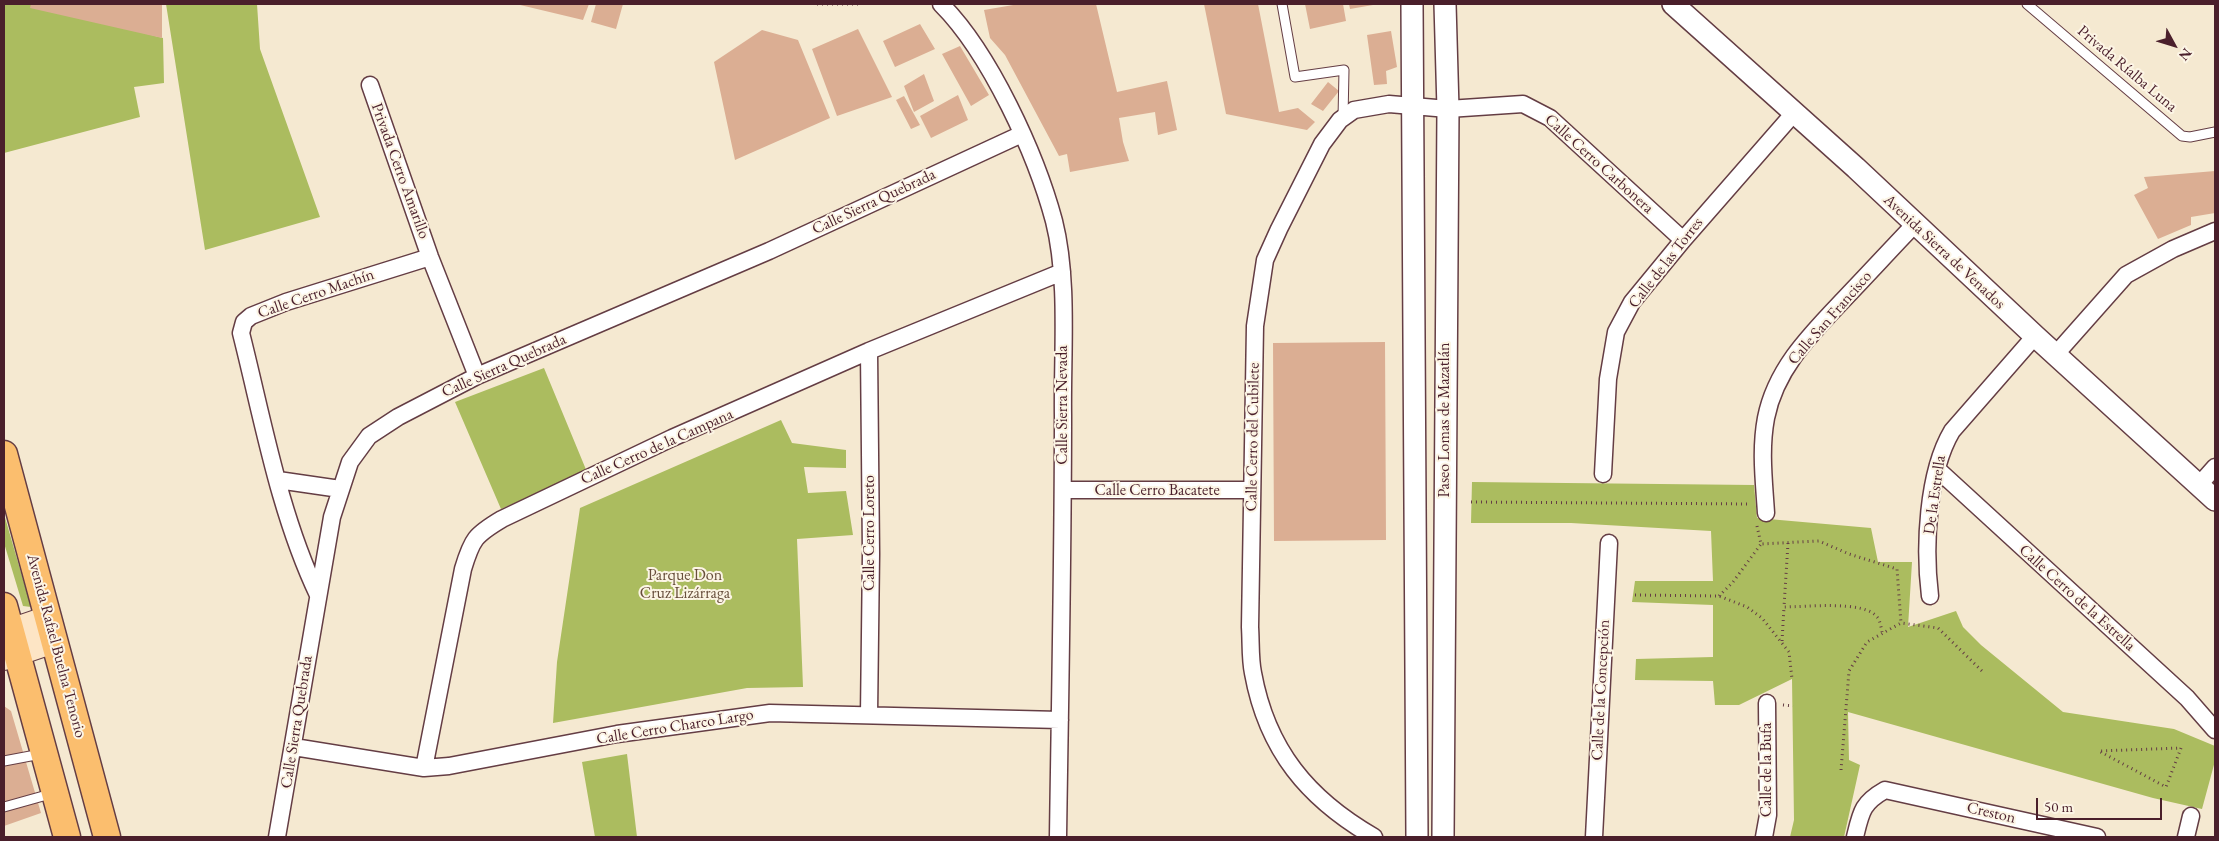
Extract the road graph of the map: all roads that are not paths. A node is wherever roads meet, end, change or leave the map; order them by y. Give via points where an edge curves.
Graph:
1 (941, 4) edge
2 (1282, 4) edge
3 (1412, 4) edge
4 (1446, 4) edge
5 (1673, 4) edge
6 (2027, 4) edge
7 (370, 85) dead end
8 (1414, 105) junction
9 (1448, 109) junction
10 (1794, 113) junction
11 (1343, 118) junction
12 (2215, 132) edge
13 (1022, 134) junction
14 (1915, 224) junction
15 (2215, 231) edge
16 (1683, 240) junction
17 (430, 257) junction
18 (1062, 272) junction
19 (2035, 336) junction
20 (869, 352) junction
21 (2056, 354) junction
22 (477, 376) junction
23 (4, 454) edge
24 (2215, 467) edge
25 (1937, 470) junction
26 (1603, 474) dead end
27 (278, 480) junction
28 (2199, 485) junction
29 (340, 489) junction
30 (1063, 490) junction
31 (1252, 490) junction
32 (2215, 500) edge
33 (1759, 515) road end
34 (1609, 543) dead end
35 (318, 595) junction
36 (1930, 596) dead end
37 (4, 606) edge
38 (51, 629) junction
39 (9, 644) edge
40 (1767, 703) dead end
41 (869, 715) junction
42 (1060, 720) junction
43 (2215, 730) edge
44 (294, 747) junction
45 (44, 753) junction
46 (4, 761) edge
47 (424, 768) junction
48 (55, 793) junction
49 (4, 807) edge
50 (2191, 816) dead end
51 (67, 837) edge
52 (107, 837) edge
53 (277, 837) edge
54 (1058, 837) edge
55 (1374, 837) edge
56 (1417, 837) edge
57 (1443, 837) edge
58 (1594, 837) edge
59 (1764, 837) edge
60 (1855, 837) edge
61 (2097, 837) edge
62 (2186, 837) edge

1 - 13 street, Calle Sierra Nevada via 979,48
2 - 11 lane via 1295,77 1344,70
3 - 8 street, Paseo Lomas de Mazatlán
4 - 9 street, Paseo Lomas de Mazatlán
5 - 10 street, Avenida Sierra de Venados
6 - 12 lane, Privada Ríalba Luna via 2182,136
7 - 17 street, Privada Cerro Amarillo
8 - 9 street, Calle Cerro del Cubilete
8 - 11 street, Calle Cerro del Cubilete via 1361,108
8 - 56 street, Paseo Lomas de Mazatlán
9 - 16 street, Calle Cerro Carbonera via 1524,104 1535,109 1550,118
9 - 57 street, Paseo Lomas de Mazatlán
10 - 14 street, Avenida Sierra de Venados
10 - 16 street, Calle de las Torres
11 - 31 street, Calle Cerro del Cubilete via 1322,144 1265,260 1255,326
13 - 18 street, Calle Sierra Nevada via 1054,222
13 - 22 street, Calle Sierra Quebrada via 768,251
14 - 19 street, Avenida Sierra de Venados
14 - 33 street, Calle San Francisco via 1803,344 1786,368 1766,418
15 - 21 street via 2126,275
16 - 26 street, Calle de las Torres via 1632,302 1616,332 1608,379
17 - 22 street, Privada Cerro Amarillo
17 - 27 street, Calle Cerro Machín via 286,302 244,322 241,333
18 - 20 street, Calle Cerro de la Campana
18 - 30 street, Calle Sierra Nevada
19 - 21 street, Avenida Sierra de Venados
19 - 25 street, De la Estrella via 1952,431 1942,448
20 - 41 street, Calle Cerro Loreto
20 - 47 street, Calle Cerro de la Campana via 672,438 483,530 470,544 463,569
21 - 28 street, Avenida Sierra de Venados
22 - 29 street, Calle Sierra Quebrada via 398,417 369,436 350,462
23 - 38 main road, Avenida Rafael Buelna Tenorio
24 - 28 street
25 - 36 street, De la Estrella via 1927,562
25 - 43 street, Calle Cerro de la Estrella via 2187,698
27 - 29 street
27 - 35 street, Calle Cerro Machín via 306,569
28 - 32 street, Avenida Sierra de Venados
29 - 35 street, Calle Sierra Quebrada
30 - 31 street, Calle Cerro Bacatete
30 - 42 street, Calle Sierra Nevada
31 - 55 street, Calle Cerro del Cubilete via 1252,673 1271,735 1290,767 1317,797
34 - 58 street, Calle de la Concepción
35 - 44 street, Calle Sierra Quebrada
37 - 39 main road
38 - 39 main road
38 - 52 main road, Avenida Rafael Buelna Tenorio
39 - 45 main road
40 - 59 street, Calle de la Bufa via 1768,815
41 - 42 street, Calle Cerro Charco Largo
41 - 47 street, Calle Cerro Charco Largo via 770,713 626,733
42 - 54 street, Calle Sierra Nevada
44 - 47 street, Calle Cerro Charco Largo
44 - 53 street, Calle Sierra Quebrada
45 - 46 lane
45 - 48 main road
48 - 49 lane
48 - 51 main road
50 - 62 street
60 - 61 street, Creston via 1861,811 1871,798 1885,790

